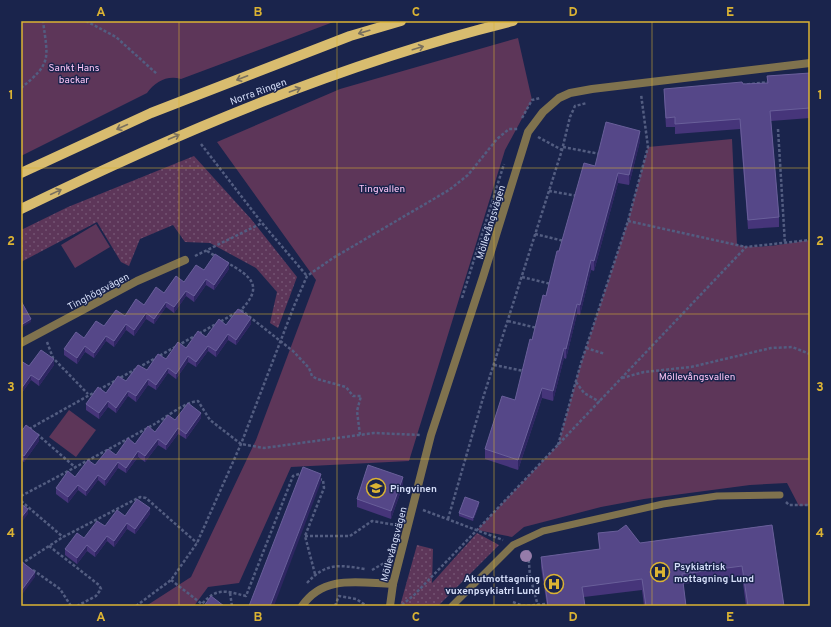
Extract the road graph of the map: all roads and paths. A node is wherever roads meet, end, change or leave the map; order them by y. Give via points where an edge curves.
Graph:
1 (43, 21) edge
2 (86, 21) edge
3 (401, 21) edge
4 (513, 21) edge
5 (810, 63) edge
6 (157, 74) dead end
7 (639, 83) junction
8 (21, 88) edge
9 (641, 96) junction
10 (634, 97) dead end
11 (589, 103) dead end
12 (778, 129) dead end
13 (528, 132) junction
14 (201, 144) dead end
15 (563, 148) junction
16 (600, 154) edge
17 (21, 173) edge
18 (549, 191) junction
19 (578, 197) edge
20 (21, 208) edge
21 (628, 221) junction
22 (262, 223) junction
23 (535, 234) junction
24 (810, 240) edge
25 (565, 241) edge
26 (785, 244) junction
27 (746, 246) junction
28 (207, 251) junction
29 (185, 260) joint
30 (307, 276) junction
31 (522, 277) junction
32 (551, 284) edge
33 (241, 310) junction
34 (508, 321) junction
35 (537, 328) edge
36 (42, 331) junction
37 (21, 343) edge
38 (280, 343) junction
39 (586, 348) junction
40 (605, 354) dead end
41 (810, 354) edge
42 (494, 366) junction
43 (524, 371) edge
44 (622, 379) junction
45 (576, 382) junction
46 (88, 394) junction
47 (600, 402) junction
48 (30, 428) junction
49 (26, 431) edge
50 (360, 435) junction
51 (431, 435) junction
52 (241, 444) junction
53 (558, 445) junction
54 (76, 468) junction
55 (304, 473) edge
56 (316, 478) edge
57 (780, 495) joint
58 (21, 496) edge
59 (21, 501) edge
60 (810, 505) edge
61 (413, 506) junction
62 (448, 519) junction
63 (396, 525) dead end
64 (477, 530) junction
65 (305, 536) junction
66 (63, 537) junction
67 (528, 538) junction
68 (197, 543) junction
69 (513, 545) junction
70 (49, 546) junction
71 (386, 562) dead end
72 (22, 563) edge
73 (171, 580) junction
74 (393, 584) junction
75 (230, 592) junction
76 (513, 602) dead end
77 (546, 604) edge
78 (202, 605) edge
79 (538, 605) edge
80 (71, 606) edge
81 (77, 606) edge
82 (136, 606) edge
83 (232, 606) edge
84 (302, 606) edge
85 (335, 606) edge
86 (367, 606) edge
87 (390, 606) edge
88 (401, 606) edge
89 (452, 606) edge

1 - 8 path via 47,59 39,74
2 - 6 path via 116,37
3 -> 17 main road, Norra Ringen via 350,36 152,113
20 -> 4 main road, Norra Ringen via 227,115 358,67
5 - 7 street, Möllevångsvägen
7 - 9 path
7 - 13 street, Möllevångsvägen via 570,93 559,98 543,112
9 - 10 path
9 - 21 path via 648,147
11 - 15 path via 575,106
12 - 26 path
13 - 15 path
13 - 30 path via 517,128 509,129 497,139 468,175 449,190
13 - 51 street, Möllevångsvägen
14 - 22 path
15 - 16 path
15 - 18 path
18 - 19 path
18 - 23 path
21 - 27 path
21 - 39 path
22 - 28 path
22 - 30 path
23 - 25 path
23 - 31 path
24 - 26 path
26 - 27 path
27 - 44 path
28 - 29 path
28 - 33 path via 245,272 251,280 254,290 250,300
29 - 36 street, Tinghögsvägen via 137,281
30 - 38 path
31 - 32 path
31 - 34 path
33 - 38 path
33 - 46 path
34 - 35 path
34 - 42 path
36 - 37 street, Tinghögsvägen
36 - 46 path via 53,358
38 - 50 path via 293,351 309,368 312,376 346,387 352,396 361,396 357,411
38 - 52 path
39 - 40 path
39 - 45 path
41 - 44 path via 792,347 771,348 691,367 644,372
42 - 43 path
42 - 62 path
44 - 47 path
45 - 47 path via 584,393
45 - 53 path
46 - 48 path
47 - 53 path
48 - 49 path
48 - 54 path
50 - 51 path
50 - 52 path via 264,448
51 - 61 street, Möllevångsvägen
52 - 54 path via 210,420 198,401 191,401
52 - 68 path
53 - 64 path
54 - 58 path
55 - 75 path via 293,476 246,596
56 - 65 path via 323,480 324,488
57 - 60 path via 789,505
57 - 67 lane via 717,496 662,504 543,531
59 - 66 path
61 - 62 path
61 - 74 street, Möllevångsvägen
62 - 64 path
63 - 65 path via 372,521 350,536
64 - 69 path
64 - 88 path
65 - 71 path via 315,574 327,568 344,565 371,570
66 - 68 path via 140,497 146,498
66 - 70 path
67 - 69 lane
67 - 79 path via 530,576
68 - 73 path
69 - 89 lane
70 - 72 path
70 - 81 path via 101,589 96,596
72 - 80 path via 60,589
73 - 78 path
73 - 82 path
74 - 84 street via 352,582 323,586 309,595
74 - 87 street, Möllevångsvägen
75 - 78 path via 211,595
75 - 83 path
76 - 79 path via 523,606
77 - 79 path
85 - 86 path via 339,596 356,598

